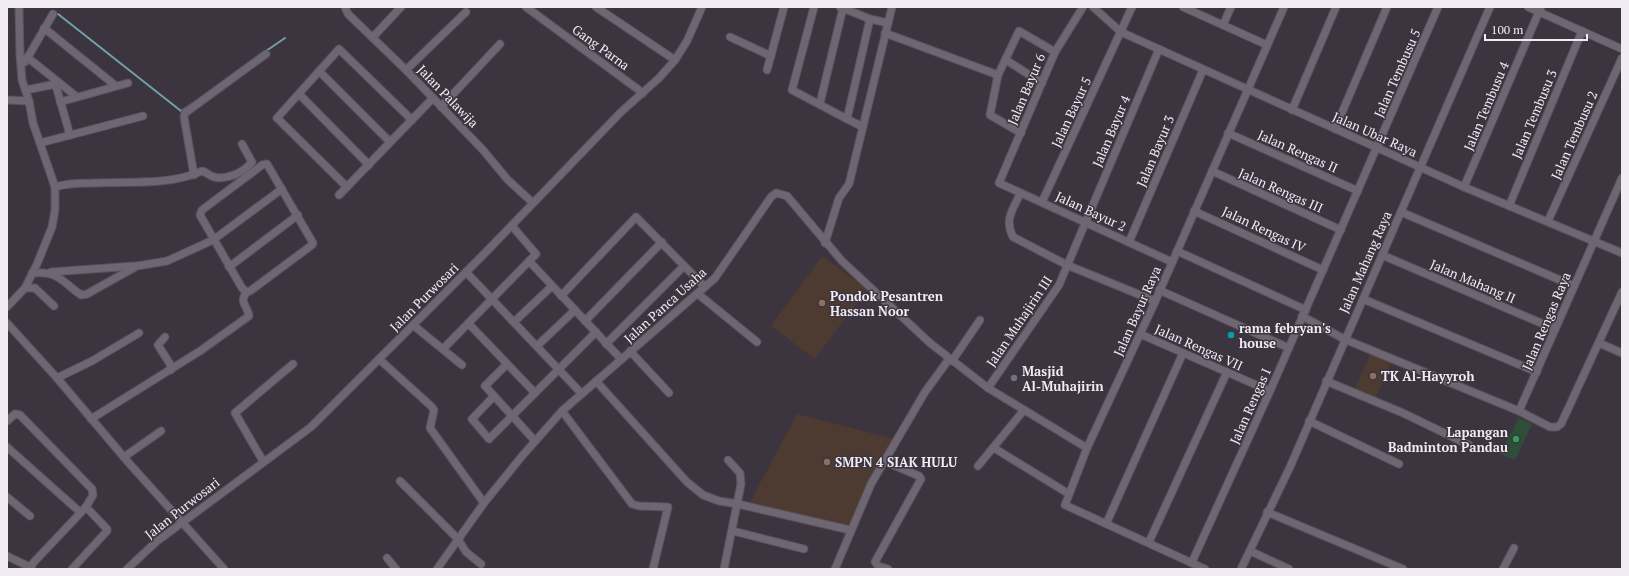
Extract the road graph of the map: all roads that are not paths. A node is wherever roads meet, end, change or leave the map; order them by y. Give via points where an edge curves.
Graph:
1 (19, 7) edge
2 (345, 7) edge
3 (401, 7) edge
4 (596, 7) edge
5 (702, 7) edge
6 (784, 7) edge
7 (814, 7) edge
8 (892, 7) edge
9 (1082, 7) edge
10 (1093, 7) edge
11 (1132, 7) edge
12 (1183, 7) edge
13 (1231, 7) edge
14 (1284, 7) edge
15 (1336, 7) edge
16 (1386, 7) edge
17 (1438, 7) edge
18 (1490, 7) edge
19 (1528, 7) edge
20 (841, 8) edge
21 (531, 9) edge
22 (1540, 9) edge
23 (466, 12) dead end
24 (54, 14) dead end
25 (870, 19) junction
26 (888, 23) junction
27 (1223, 25) junction
28 (44, 28) junction
29 (1582, 31) junction
30 (1121, 32) junction
31 (885, 33) junction
32 (373, 37) junction
33 (730, 37) dead end
34 (500, 44) dead end
35 (1267, 45) junction
36 (1159, 49) junction
37 (1622, 49) edge
38 (1055, 52) junction
39 (266, 54) dead end
40 (771, 56) junction
41 (27, 57) junction
42 (1622, 58) edge
43 (675, 60) junction
44 (1006, 60) junction
45 (21, 69) junction
46 (406, 70) junction
47 (768, 70) dead end
48 (1203, 70) junction
49 (319, 71) junction
50 (998, 75) junction
51 (55, 82) junction
52 (128, 83) dead end
53 (1042, 83) junction
54 (116, 86) junction
55 (1247, 89) junction
56 (26, 90) junction
57 (643, 92) junction
58 (298, 94) junction
59 (77, 97) junction
60 (432, 98) junction
61 (7, 100) edge
62 (29, 101) junction
63 (60, 102) junction
64 (820, 103) junction
65 (441, 107) junction
66 (1292, 110) junction
67 (143, 116) dead end
68 (847, 119) junction
69 (412, 120) junction
70 (863, 127) junction
71 (1335, 129) junction
72 (1021, 133) junction
73 (1228, 133) junction
74 (70, 135) junction
75 (390, 142) junction
76 (40, 143) junction
77 (242, 144) dead end
78 (1377, 148) junction
79 (369, 164) junction
80 (1419, 167) junction
81 (1212, 171) junction
82 (194, 175) junction
83 (1622, 178) edge
84 (999, 183) joint
85 (55, 187) junction
86 (347, 187) junction
87 (1464, 187) junction
88 (282, 189) junction
89 (1358, 191) junction
90 (1020, 194) junction
91 (340, 195) dead end
92 (1042, 202) junction
93 (533, 203) junction
94 (1509, 206) junction
95 (1194, 211) junction
96 (1401, 212) junction
97 (298, 215) junction
98 (1548, 221) junction
99 (1086, 222) junction
100 (512, 226) junction
101 (1341, 230) junction
102 (213, 240) junction
103 (1593, 241) junction
104 (662, 242) junction
105 (1129, 242) junction
106 (825, 243) junction
107 (1177, 251) junction
108 (1622, 253) edge
109 (1382, 255) junction
110 (529, 261) junction
111 (1172, 262) junction
112 (137, 266) junction
113 (684, 266) junction
114 (1068, 266) junction
115 (229, 267) junction
116 (1324, 270) junction
117 (47, 272) junction
118 (466, 272) junction
119 (32, 273) junction
120 (552, 286) junction
121 (1574, 286) junction
122 (705, 287) junction
123 (25, 288) junction
124 (1159, 290) junction
125 (247, 292) junction
126 (1622, 292) edge
127 (698, 294) junction
128 (562, 296) junction
129 (493, 299) junction
130 (1363, 299) junction
131 (1155, 301) junction
132 (1620, 301) edge
133 (7, 306) edge
134 (54, 306) dead end
135 (575, 310) junction
136 (1306, 310) junction
137 (1302, 316) junction
138 (980, 320) dead end
139 (585, 321) junction
140 (514, 322) junction
141 (7, 323) edge
142 (468, 324) junction
143 (412, 325) junction
144 (1556, 329) junction
145 (596, 332) junction
146 (139, 333) dead end
147 (1140, 334) junction
148 (165, 337) dead end
149 (1344, 339) junction
150 (757, 342) dead end
151 (1600, 343) junction
152 (606, 344) junction
153 (537, 346) junction
154 (1289, 348) junction
155 (443, 349) junction
156 (630, 351) junction
157 (1183, 353) junction
158 (1622, 353) edge
159 (379, 358) junction
160 (621, 359) junction
161 (951, 360) junction
162 (293, 364) dead end
163 (462, 365) dead end
164 (506, 365) junction
165 (559, 369) junction
166 (171, 370) junction
167 (1227, 372) junction
168 (1537, 372) junction
169 (57, 378) junction
170 (596, 381) junction
171 (1326, 381) junction
172 (988, 388) junction
173 (1270, 391) junction
174 (535, 393) junction
175 (669, 393) dead end
176 (582, 394) junction
177 (494, 396) junction
178 (1024, 410) junction
179 (562, 411) junction
180 (1519, 411) junction
181 (512, 416) junction
182 (91, 419) junction
183 (7, 420) edge
184 (1309, 421) junction
185 (161, 431) dead end
186 (535, 441) junction
187 (1468, 445) dead end
188 (7, 447) edge
189 (994, 448) junction
190 (1087, 448) junction
191 (124, 457) junction
192 (728, 460) dead end
193 (263, 461) junction
194 (884, 461) junction
195 (1399, 464) dead end
196 (978, 466) dead end
197 (400, 481) dead end
198 (1069, 494) junction
199 (7, 497) edge
200 (484, 503) junction
201 (738, 504) junction
202 (86, 507) junction
203 (80, 512) junction
204 (1267, 512) junction
205 (30, 516) dead end
206 (182, 522) junction
207 (1106, 524) junction
208 (850, 530) junction
209 (733, 531) junction
210 (458, 539) junction
211 (1149, 542) junction
212 (1514, 548) dead end
213 (804, 549) dead end
214 (1250, 551) junction
215 (7, 556) edge
216 (387, 558) dead end
217 (1192, 562) junction
218 (481, 564) dead end
219 (31, 568) edge
220 (72, 569) edge
221 (127, 569) edge
222 (224, 569) edge
223 (396, 569) edge
224 (436, 569) edge
225 (653, 569) edge
226 (724, 569) edge
227 (835, 569) edge
228 (888, 569) edge
229 (1205, 569) edge
230 (1241, 569) edge
231 (1289, 569) edge
232 (1403, 569) edge
233 (1503, 569) edge

1 - 45 street
2 - 32 street, Jalan Palawija via 348,14
3 - 32 street
4 - 43 street
5 - 43 street, Jalan Purwosari via 687,41
6 - 40 street
7 - 64 street via 792,90
8 - 26 street
9 - 38 street, Jalan Bayur 6
10 - 30 street, Jalan Ubar Raya
11 - 30 street, Jalan Bayur 5
12 - 27 street
13 - 27 street
14 - 35 street, Jalan Bayur Raya
15 - 66 street
16 - 71 street
17 - 78 street, Jalan Tembusu 5
18 - 80 street, Jalan Mahang Raya
19 - 22 street
20 - 25 street
20 - 64 street
21 - 57 street, Gang Parna
22 - 29 street
22 - 87 street, Jalan Tembusu 4
23 - 46 street
24 - 28 street
25 - 26 street
25 - 68 street
26 - 31 street
27 - 35 street
28 - 41 street
28 - 54 street
29 - 37 street
29 - 94 street, Jalan Tembusu 3
30 - 36 street, Jalan Ubar Raya
30 - 92 street, Jalan Bayur 5
31 - 50 street
31 - 70 street
32 - 46 street, Jalan Palawija
33 - 40 street
34 - 65 street
35 - 55 street, Jalan Bayur Raya
36 - 48 street, Jalan Ubar Raya
36 - 99 street, Jalan Bayur 4
38 - 44 street via 1019,31 1012,41
38 - 53 street, Jalan Bayur 6
39 - 82 street via 185,113
40 - 47 street
41 - 45 street
41 - 51 street
42 - 98 street, Jalan Tembusu 2
43 - 57 street, Jalan Purwosari
44 - 50 street
44 - 53 street
45 - 56 street
46 - 60 street, Jalan Palawija
48 - 55 street, Jalan Ubar Raya
48 - 105 street, Jalan Bayur 3
49 - 58 street
49 - 69 street via 339,49
49 - 75 street
50 - 72 street via 990,115
51 - 56 street
51 - 59 street
51 - 63 street
52 - 54 street
53 - 72 street, Jalan Bayur 6
54 - 59 street
55 - 66 street, Jalan Ubar Raya
55 - 73 street, Jalan Bayur Raya
56 - 62 street
57 - 93 street, Jalan Purwosari
58 - 79 street
58 - 86 street via 277,118
59 - 63 street
60 - 65 street, Jalan Palawija
60 - 69 street
61 - 62 street
62 - 76 street
63 - 74 street
64 - 68 street
65 - 93 street, Jalan Palawija via 507,179
66 - 71 street, Jalan Ubar Raya
67 - 74 street
68 - 70 street
69 - 75 street
70 - 106 street via 849,184 839,198
71 - 78 street, Jalan Ubar Raya
72 - 84 street, Jalan Bayur 6
73 - 81 street, Jalan Bayur Raya
73 - 89 street, Jalan Rengas II
74 - 76 street
75 - 79 street
76 - 85 street
77 - 82 street via 252,162 239,172 224,178 211,176 202,171
78 - 80 street, Jalan Ubar Raya
78 - 89 street, Jalan Rengas I
79 - 86 street
80 - 87 street, Jalan Ubar Raya
80 - 96 street, Jalan Mahang Raya
81 - 95 street, Jalan Bayur Raya
81 - 101 street, Jalan Rengas III
82 - 85 street via 168,181 82,183
83 - 103 street, Jalan Rengas Raya
84 - 90 street, Jalan Bayur 2
85 - 119 street via 52,227
86 - 91 street
87 - 94 street, Jalan Ubar Raya
88 - 97 street
88 - 102 street
88 - 102 street via 266,164 251,174 200,212
89 - 101 street, Jalan Rengas I
90 - 92 street, Jalan Bayur 2
90 - 114 street via 1009,215 1008,222 1013,237
92 - 99 street, Jalan Bayur 2
93 - 100 street, Jalan Purwosari
94 - 98 street, Jalan Ubar Raya
95 - 107 street, Jalan Bayur Raya
95 - 116 street, Jalan Rengas IV
96 - 109 street, Jalan Mahang Raya
96 - 121 street
97 - 115 street
97 - 125 street via 313,240 312,245
98 - 103 street, Jalan Ubar Raya
99 - 105 street, Jalan Bayur 2
99 - 114 street, Jalan Bayur 4
100 - 110 street via 536,254
100 - 118 street, Jalan Purwosari
101 - 116 street, Jalan Rengas I
102 - 112 street via 167,261
102 - 115 street
103 - 108 street, Jalan Ubar Raya
103 - 121 street, Jalan Rengas Raya
104 - 113 street
104 - 128 street via 636,217
104 - 139 street
105 - 111 street, Jalan Bayur 2
106 - 122 street, Jalan Panca Usaha via 789,199 784,194 776,194 771,197 715,278
106 - 161 street, Jalan Panca Usaha via 876,294
107 - 111 street, Jalan Bayur Raya
107 - 136 street
109 - 130 street, Jalan Mahang Raya
109 - 144 street, Jalan Mahang II
110 - 120 street
110 - 129 street
111 - 124 street, Jalan Bayur Raya
112 - 117 street
112 - 117 street via 88,294 81,294 58,276
113 - 122 street
113 - 152 street
114 - 131 street
114 - 172 street, Jalan Muhajirin III via 1059,285
115 - 125 street
116 - 136 street, Jalan Rengas I
117 - 119 street
118 - 129 street
118 - 143 street, Jalan Purwosari
119 - 123 street
120 - 128 street
120 - 140 street
121 - 144 street, Jalan Rengas Raya
122 - 127 street, Jalan Panca Usaha
123 - 133 street
123 - 134 street via 35,288
124 - 131 street, Jalan Bayur Raya
124 - 154 street
125 - 166 street via 242,300 250,316
126 - 132 street
127 - 150 street
127 - 156 street, Jalan Panca Usaha
128 - 135 street
129 - 140 street
129 - 142 street
130 - 149 street, Jalan Mahang Raya
130 - 168 street
131 - 147 street, Jalan Bayur Raya
132 - 151 street
135 - 139 street
135 - 153 street
136 - 137 street, Jalan Rengas I
137 - 149 street
137 - 154 street, Jalan Rengas I
138 - 161 street
139 - 145 street
140 - 153 street
141 - 169 street
142 - 155 street
142 - 164 street
143 - 155 street
143 - 159 street, Jalan Purwosari
144 - 168 street, Jalan Rengas Raya
145 - 152 street
145 - 165 street
146 - 169 street
147 - 157 street, Jalan Rengas VII
147 - 190 street, Jalan Bayur Raya
148 - 166 street via 158,345
149 - 171 street, Jalan Mahang Raya
149 - 180 street
151 - 158 street
151 - 180 street via 1561,424 1550,427
152 - 160 street
153 - 165 street
154 - 173 street, Jalan Rengas I
155 - 163 street
156 - 160 street, Jalan Panca Usaha
156 - 175 street
157 - 167 street, Jalan Rengas VII
157 - 207 street
159 - 193 street, Jalan Purwosari via 311,427
159 - 200 street via 434,410 430,428
160 - 170 street, Jalan Panca Usaha
161 - 172 street, Jalan Panca Usaha
161 - 194 street via 925,392
162 - 193 street via 235,413
164 - 174 street
164 - 177 street via 485,386
165 - 174 street
165 - 176 street
166 - 182 street
167 - 173 street, Jalan Rengas VII
167 - 211 street
168 - 180 street, Jalan Rengas Raya
169 - 182 street
170 - 176 street, Jalan Panca Usaha
170 - 201 street via 692,486 703,495
171 - 184 street, Jalan Mahang Raya
171 - 187 street via 1403,413
172 - 178 street, Jalan Panca Usaha
173 - 217 street, Jalan Rengas I
174 - 181 street
176 - 179 street, Jalan Panca Usaha
177 - 181 street
177 - 181 street via 472,419 489,439
178 - 189 street
178 - 190 street, Jalan Panca Usaha
179 - 186 street, Jalan Panca Usaha
179 - 225 street via 632,504 668,507
181 - 186 street
182 - 191 street
183 - 202 street via 15,414 20,415 92,488 94,495
184 - 195 street
184 - 204 street, Jalan Mahang Raya
185 - 191 street
186 - 200 street, Jalan Panca Usaha
188 - 203 street
189 - 196 street
189 - 198 street
190 - 198 street, Jalan Bayur Raya
191 - 206 street
192 - 201 street via 741,476
193 - 206 street, Jalan Purwosari
194 - 208 street
194 - 228 street via 919,476 920,479 875,562 878,566
197 - 210 street
198 - 207 street via 1065,505
199 - 205 street
200 - 210 street, Jalan Panca Usaha
201 - 208 street
201 - 209 street
202 - 203 street
202 - 220 street via 107,531
203 - 219 street
204 - 214 street, Jalan Mahang Raya
204 - 232 street
206 - 221 street, Jalan Purwosari
206 - 222 street
207 - 211 street
208 - 227 street
209 - 213 street
209 - 226 street
210 - 218 street via 466,552
210 - 224 street, Jalan Panca Usaha
211 - 217 street
212 - 233 street
214 - 230 street, Jalan Mahang Raya
214 - 231 street
215 - 219 street
216 - 223 street
217 - 229 street

